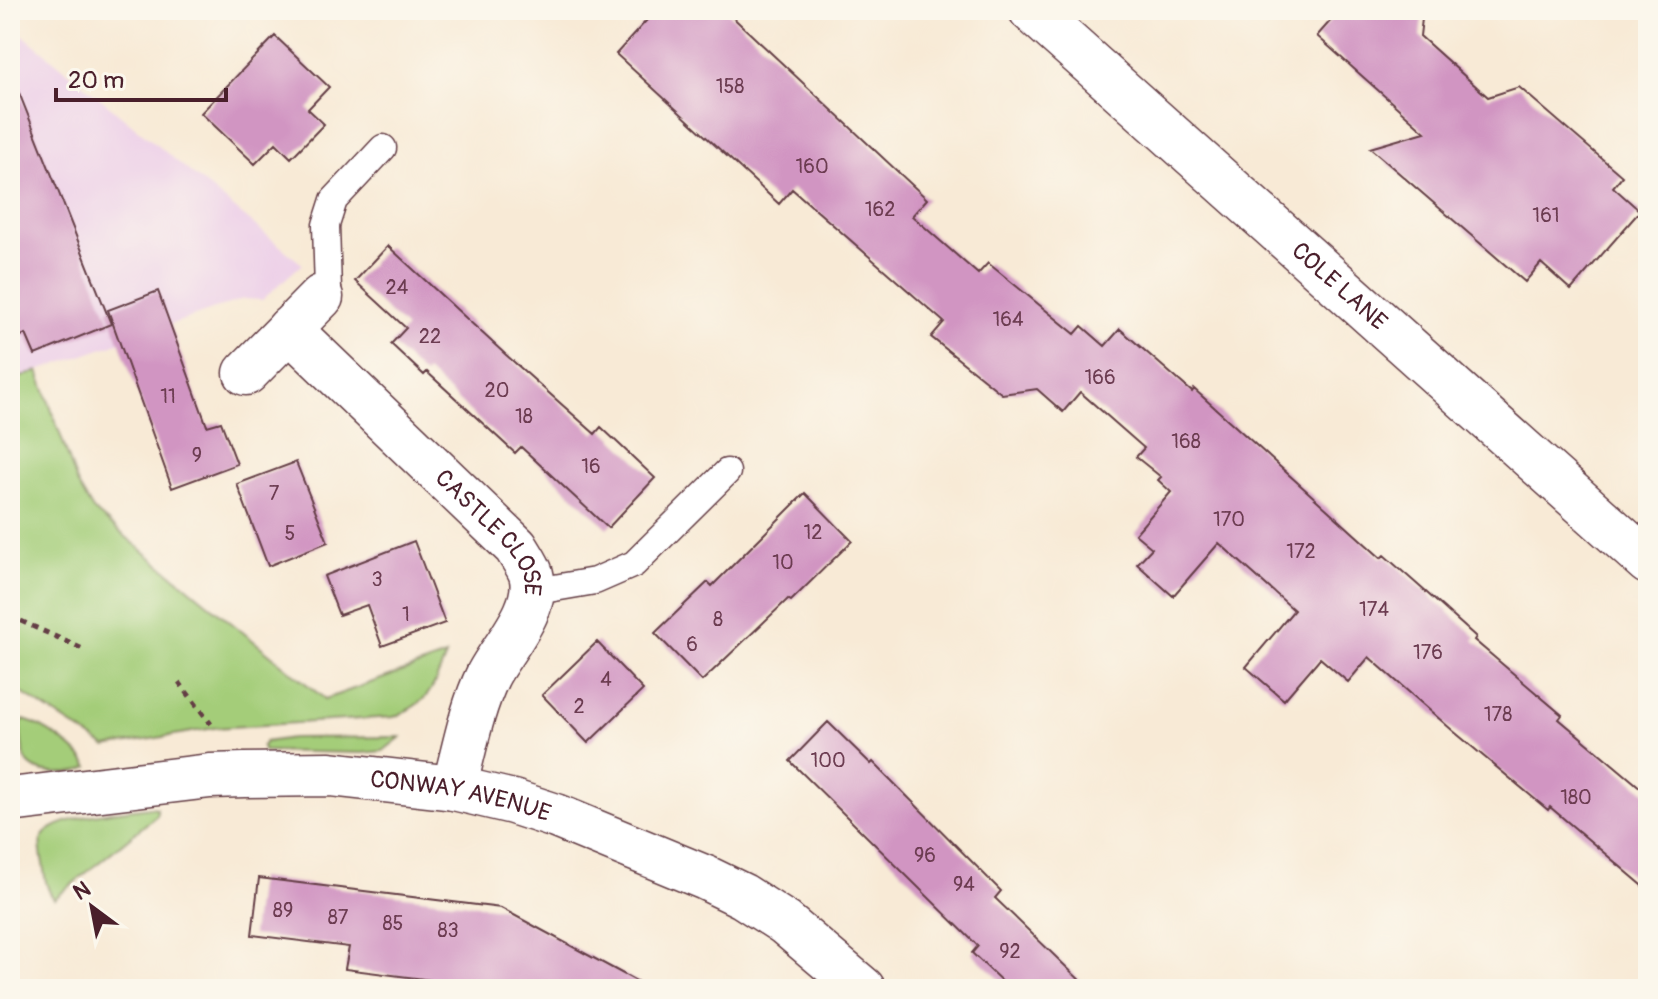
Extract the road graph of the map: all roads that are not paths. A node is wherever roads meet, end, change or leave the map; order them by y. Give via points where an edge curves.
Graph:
1 (1031, 10) edge
2 (383, 148) dead end
3 (321, 297) joint
4 (289, 329) junction
5 (246, 373) dead end
6 (727, 472) dead end
7 (1648, 562) edge
8 (531, 592) junction
9 (454, 788) junction
10 (10, 800) edge
11 (863, 989) edge

1 - 7 street, COLE LANE
2 - 3 lane via 334,200 326,225 328,290
3 - 4 street
4 - 5 street
4 - 8 street, CASTLE CLOSE via 516,547 532,576
6 - 8 lane via 634,564 595,581
8 - 9 street, CASTLE CLOSE via 524,618 488,675
9 - 10 street, CONWAY AVENUE via 330,774 233,775
9 - 11 street, CONWAY AVENUE via 556,816 743,896 785,923

